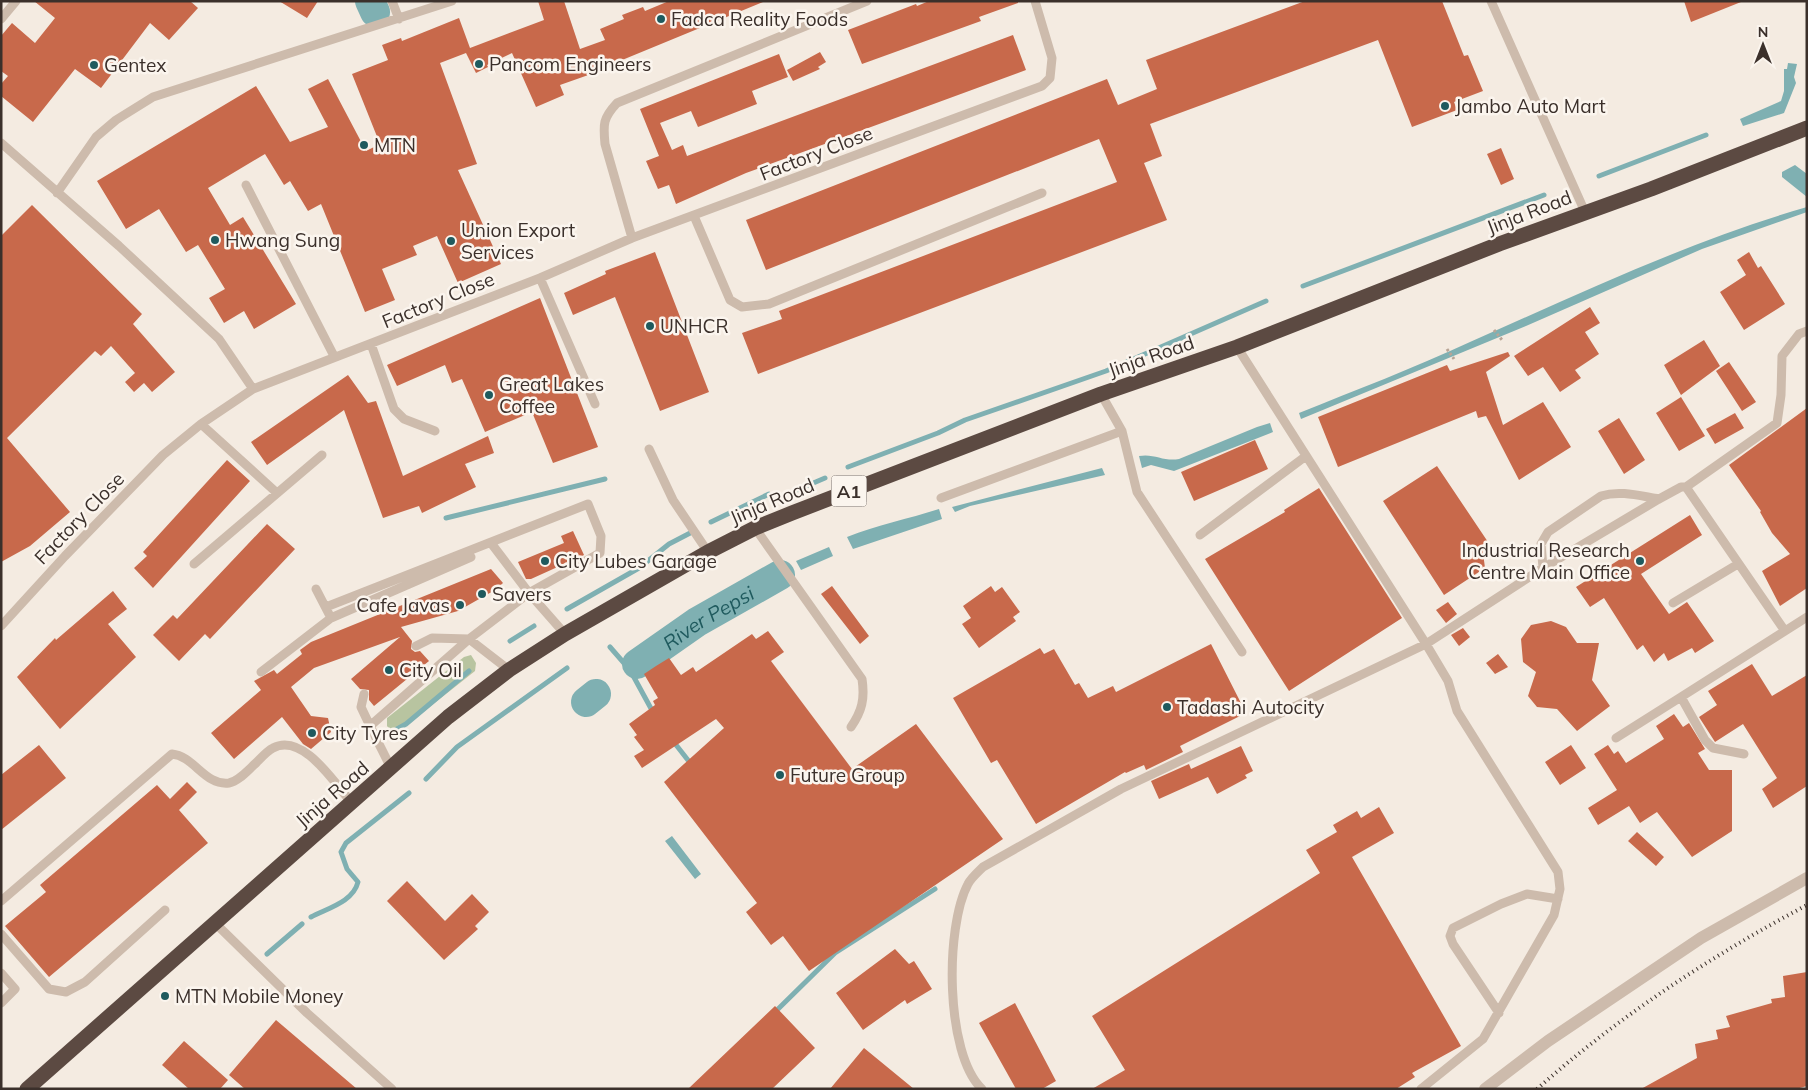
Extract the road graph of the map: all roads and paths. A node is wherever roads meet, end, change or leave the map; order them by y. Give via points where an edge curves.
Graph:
1 (16, 1) edge
2 (392, 1) edge
3 (452, 1) edge
4 (867, 1) edge
5 (1034, 1) edge
6 (1491, 1) edge
7 (1, 19) edge
8 (399, 19) junction
9 (1807, 128) edge
10 (1, 143) edge
11 (246, 184) dead end
12 (57, 193) junction
13 (1042, 193) dead end
14 (1585, 212) junction
15 (694, 216) junction
16 (632, 238) junction
17 (540, 278) junction
18 (1494, 330) dead end
19 (1807, 331) edge
20 (1502, 340) dead end
21 (371, 344) junction
22 (1237, 347) junction
23 (1447, 349) dead end
24 (334, 356) junction
25 (1454, 359) dead end
26 (253, 389) junction
27 (1101, 394) junction
28 (595, 404) dead end
29 (201, 424) junction
30 (435, 430) dead end
31 (1122, 431) junction
32 (649, 449) dead end
33 (322, 455) dead end
34 (1306, 456) junction
35 (1686, 487) junction
36 (277, 493) junction
37 (941, 498) dead end
38 (1659, 499) junction
39 (755, 528) junction
40 (1200, 535) dead end
41 (493, 545) junction
42 (708, 552) junction
43 (194, 564) dead end
44 (1738, 564) junction
45 (1543, 568) junction
46 (316, 589) dead end
47 (529, 593) junction
48 (1673, 604) dead end
49 (326, 607) junction
50 (1807, 617) edge
51 (331, 618) junction
52 (1, 626) edge
53 (1785, 631) junction
54 (565, 634) junction
55 (469, 638) junction
56 (1426, 644) junction
57 (416, 646) dead end
58 (1242, 652) dead end
59 (509, 670) junction
60 (261, 672) dead end
61 (364, 694) dead end
62 (1681, 697) junction
63 (370, 726) junction
64 (851, 727) dead end
65 (1616, 738) dead end
66 (1744, 754) dead end
67 (391, 768) junction
68 (352, 803) junction
69 (1807, 878) edge
70 (1558, 899) junction
71 (1, 901) edge
72 (165, 910) dead end
73 (215, 923) junction
74 (1, 934) edge
75 (1, 973) edge
76 (1, 1003) edge
77 (1500, 1013) junction
78 (27, 1089) edge
79 (392, 1089) edge
80 (982, 1089) edge
81 (1421, 1089) edge
82 (1485, 1089) edge

1 - 7 lane
2 - 8 lane
3 - 8 lane
4 - 16 lane via 617,104 606,115 605,144
5 - 15 lane, Factory Close via 1052,58 1050,78 1042,86
6 - 14 lane
8 - 12 lane via 153,97 96,137
9 - 14 highway, Jinja Road / A1
10 - 12 lane
11 - 24 lane
12 - 26 lane via 219,339
13 - 15 lane via 769,304 742,307 730,300
14 - 22 highway, Jinja Road / A1
15 - 16 lane, Factory Close
16 - 17 lane, Factory Close
17 - 21 lane, Factory Close
17 - 28 lane
18 - 20 path
19 - 35 lane via 1799,334 1782,356 1777,423
21 - 24 lane, Factory Close
21 - 30 lane via 394,409 404,419
22 - 27 highway, Jinja Road / A1
22 - 34 lane
23 - 25 path
24 - 26 lane, Factory Close
26 - 29 lane, Factory Close
27 - 31 lane
27 - 39 highway, Jinja Road / A1
29 - 36 lane
29 - 52 lane, Factory Close via 163,455
31 - 37 lane
31 - 58 lane via 1137,492
32 - 42 lane via 674,500
33 - 36 lane
34 - 40 lane
34 - 56 lane
35 - 38 lane
35 - 44 lane
36 - 43 lane
38 - 45 lane
38 - 45 lane via 1621,493 1601,496 1548,532 1541,544
39 - 42 highway, Jinja Road / A1
39 - 64 lane via 862,679 862,712
41 - 47 lane
41 - 47 lane via 588,504 601,536 600,553
41 - 49 lane
41 - 51 lane
42 - 54 highway, Jinja Road / A1
44 - 48 lane
44 - 53 lane
45 - 56 lane
46 - 49 lane
47 - 54 lane
47 - 55 lane
49 - 51 lane
50 - 53 lane
51 - 60 lane
53 - 62 lane
54 - 59 highway, Jinja Road / A1
55 - 57 lane via 432,638
55 - 59 lane
55 - 63 lane
56 - 70 lane via 1448,681 1457,711 1558,872
56 - 80 lane via 1121,789 983,867 968,883 953,936 953,995 960,1050 974,1082
59 - 67 highway, Jinja Road / A1 via 448,717
61 - 63 lane via 361,707
62 - 65 lane
62 - 66 lane via 1705,740 1713,748
63 - 67 lane
67 - 68 highway, Jinja Road / A1
68 - 71 lane via 310,754 291,745 273,748 238,779 230,782 214,781 182,757 172,754
68 - 73 highway, Jinja Road / A1
69 - 82 street via 1701,938 1548,1041
70 - 77 lane via 1554,915 1518,975
70 - 77 lane via 1527,894 1452,928 1453,944
72 - 74 lane via 85,982 66,992 49,989
73 - 78 highway, Jinja Road / A1
73 - 79 lane via 307,1013
75 - 76 lane via 15,989
77 - 81 lane via 1483,1039

